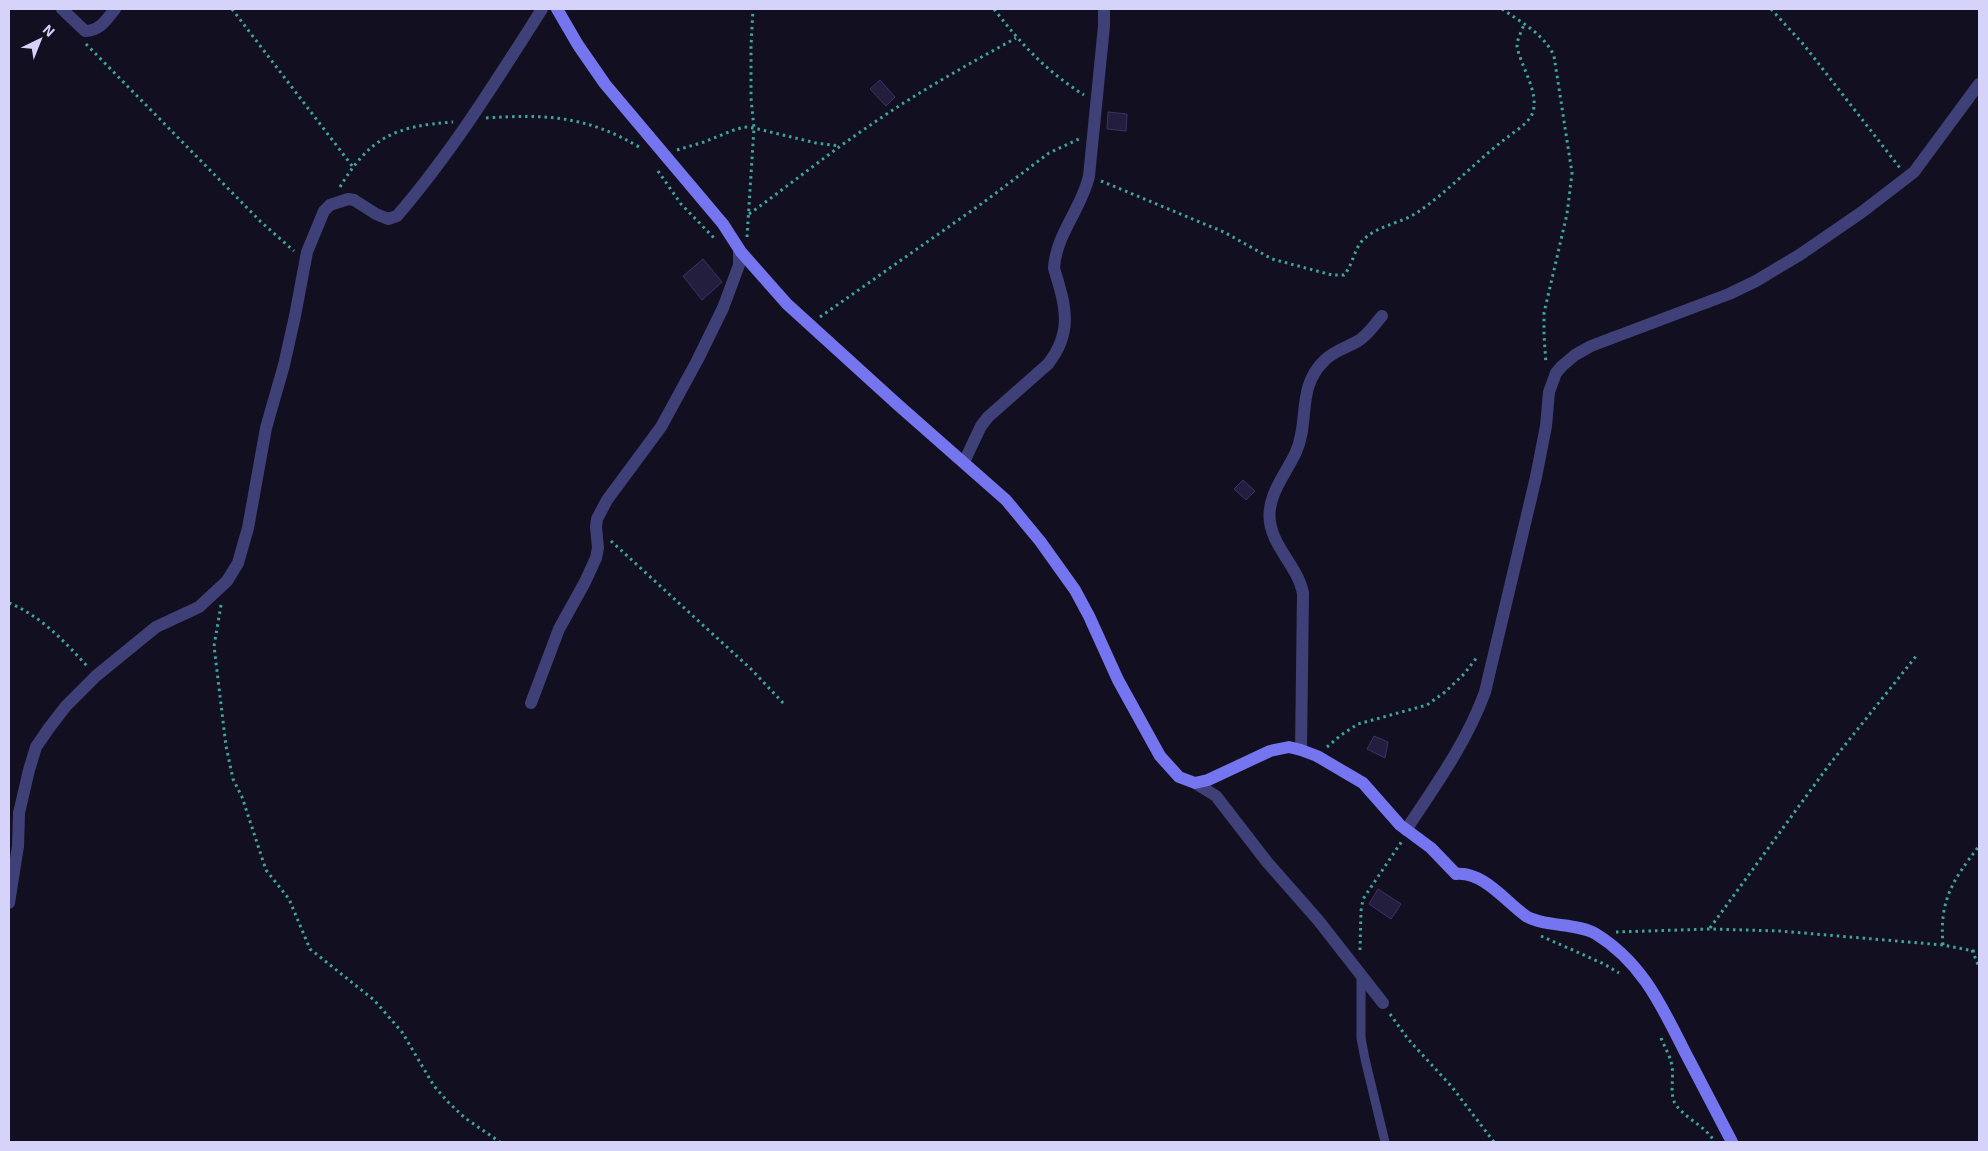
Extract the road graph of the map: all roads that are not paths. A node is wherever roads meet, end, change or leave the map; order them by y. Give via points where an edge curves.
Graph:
1 (62, 9) edge
2 (116, 9) edge
3 (542, 9) edge
4 (557, 9) edge
5 (1104, 9) edge
6 (1979, 84) edge
7 (740, 250) junction
8 (1382, 316) dead end
9 (964, 462) junction
10 (531, 703) dead end
11 (1301, 750) junction
12 (1195, 783) junction
13 (1408, 831) junction
14 (9, 903) edge
15 (1360, 972) junction
16 (1383, 1003) road end
17 (1385, 1142) edge
18 (1732, 1142) edge

1 - 2 street via 85,31 93,31
3 - 14 street via 431,175 394,219 388,220 354,200 330,205 324,211 307,252 238,563 227,581 199,607 156,627 96,676 66,706 36,748 20,813
4 - 7 street via 605,84 723,224
5 - 9 street via 1089,176 1064,232 1054,268 1066,325 1060,346 1048,364 988,417
6 - 13 street via 1908,178 1862,212 1756,281 1597,343 1575,355 1556,373 1549,392 1536,477 1485,692 1463,742
7 - 9 street via 788,304
7 - 10 street via 739,265 726,299 697,361 661,426 607,500 597,519 596,558 559,630
8 - 11 street via 1368,333 1326,359 1313,375 1307,388 1296,451 1270,504 1271,530 1301,582 1303,593
9 - 12 street via 1006,500 1040,541 1075,590 1118,680 1160,756 1179,777
11 - 12 street via 1289,747 1270,752
11 - 13 street via 1363,782
12 - 15 street via 1216,796 1266,862
13 - 18 street via 1431,848 1456,874 1466,872 1528,917 1594,932 1622,953 1659,1001
15 - 16 street
15 - 17 lane via 1361,1038

